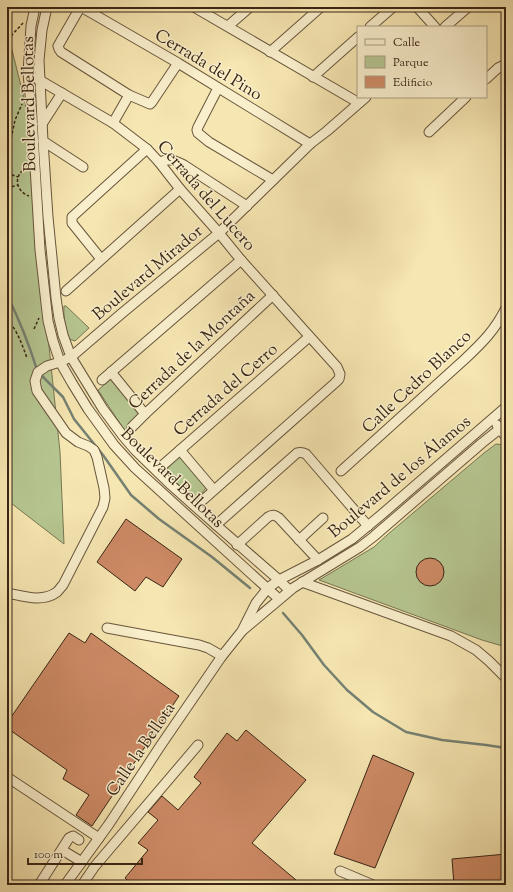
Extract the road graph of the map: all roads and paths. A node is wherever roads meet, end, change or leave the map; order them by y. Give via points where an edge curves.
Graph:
1 (34, 7) edge
2 (47, 7) edge
3 (194, 7) edge
4 (250, 7) edge
5 (321, 7) edge
6 (393, 7) edge
7 (417, 7) edge
8 (468, 7) edge
9 (33, 18) junction
10 (228, 26) junction
11 (371, 26) edge
12 (434, 26) edge
13 (446, 26) edge
14 (11, 36) dead end
15 (357, 39) edge
16 (270, 52) junction
17 (178, 63) junction
18 (506, 64) edge
19 (28, 73) junction
20 (313, 76) junction
21 (487, 78) edge
22 (40, 80) junction
23 (218, 88) junction
24 (62, 93) junction
25 (129, 95) junction
26 (30, 96) junction
27 (357, 98) edge
28 (465, 98) edge
29 (362, 100) edge
30 (113, 123) junction
31 (42, 124) junction
32 (429, 132) dead end
33 (43, 141) junction
34 (310, 144) junction
35 (147, 149) junction
36 (7, 158) edge
37 (159, 162) junction
38 (35, 167) junction
39 (83, 167) dead end
40 (7, 173) edge
41 (18, 177) junction
42 (273, 180) junction
43 (18, 185) junction
44 (7, 188) edge
45 (180, 189) junction
46 (36, 196) junction
47 (247, 206) junction
48 (48, 217) junction
49 (38, 218) junction
50 (219, 233) junction
51 (101, 259) junction
52 (241, 260) junction
53 (66, 291) dead end
54 (273, 295) junction
55 (56, 298) junction
56 (47, 305) junction
57 (506, 308) edge
58 (7, 319) edge
59 (309, 337) junction
60 (71, 357) junction
61 (27, 358) dead end
62 (60, 362) junction
63 (111, 372) junction
64 (102, 380) dead end
65 (505, 410) edge
66 (145, 414) junction
67 (492, 419) junction
68 (132, 427) dead end
69 (504, 430) edge
70 (123, 436) junction
71 (114, 445) junction
72 (180, 450) junction
73 (160, 468) junction
74 (341, 471) dead end
75 (149, 480) junction
76 (213, 490) junction
77 (203, 500) dead end
78 (196, 507) junction
79 (188, 515) junction
80 (323, 518) dead end
81 (216, 525) junction
82 (368, 526) junction
83 (299, 540) junction
84 (237, 544) junction
85 (318, 560) junction
86 (279, 580) junction
87 (302, 582) junction
88 (268, 588) junction
89 (289, 590) junction
90 (7, 593) edge
91 (279, 599) junction
92 (106, 628) dead end
93 (242, 631) junction
94 (222, 656) junction
95 (506, 678) edge
96 (198, 745) dead end
97 (7, 777) edge
98 (99, 838) junction
99 (79, 840) dead end
100 (62, 850) junction
101 (82, 862) junction
102 (340, 871) dead end
103 (39, 885) edge
104 (65, 885) edge
105 (82, 885) edge
106 (373, 885) edge

1 - 9 street, Boulevard Bellotas
2 - 22 street, Boulevard Bellotas via 40,42
3 - 10 street
4 - 10 street
5 - 16 street
6 - 11 street
7 - 12 street
8 - 13 street
9 - 14 path via 24,21
9 - 19 street, Boulevard Bellotas
10 - 16 street
15 - 20 street
16 - 20 street
17 - 23 street, Cerrada del Pino
17 - 25 street, Cerrada del Pino via 151,103
17 - 25 street, Cerrada del Pino via 83,8 79,9 58,46 59,50
18 - 21 street
19 - 22 street, Cerrada del Lucero
19 - 26 street, Boulevard Bellotas
20 - 27 street
22 - 24 street, Cerrada del Lucero
22 - 31 street, Boulevard Bellotas
23 - 34 street, Cerrada del Pino
23 - 42 street via 198,127 198,133 208,142
24 - 30 street, Cerrada del Lucero
24 - 31 street
25 - 30 street
26 - 36 path via 20,106
26 - 38 street, Boulevard Bellotas
28 - 32 street
29 - 34 street, Boulevard Mirador
30 - 35 street, Cerrada del Lucero
31 - 33 street, Boulevard Bellotas
33 - 39 street
33 - 48 street, Boulevard Bellotas
34 - 42 street, Boulevard Mirador
35 - 37 street, Cerrada del Lucero
35 - 51 street via 72,217 72,223
37 - 45 street, Cerrada del Lucero
37 - 47 street via 175,160
38 - 41 path via 24,169
38 - 46 street, Boulevard Bellotas
40 - 41 path
41 - 43 path
42 - 47 street, Boulevard Mirador
43 - 44 path
43 - 46 path via 25,194
45 - 50 street, Cerrada del Lucero
45 - 51 street
46 - 49 street, Boulevard Bellotas
47 - 50 street, Boulevard Mirador
48 - 49 street
48 - 55 street, Boulevard Bellotas
49 - 56 street, Boulevard Bellotas
50 - 52 street, Cerrada del Lucero
50 - 60 street, Boulevard Mirador
51 - 53 street
52 - 54 street, Cerrada del Lucero
52 - 63 street, Cerrada de la Montaña
54 - 59 street, Cerrada del Lucero
54 - 66 street, Cerrada de la Montaña
55 - 56 street
55 - 60 street, Boulevard Bellotas via 63,335
56 - 62 street, Boulevard Bellotas via 48,321
57 - 74 street, Calle Cedro Blanco via 493,331 460,365
58 - 61 path
59 - 72 street, Cerrada del Cerro
59 - 76 street, Cerrada del Lucero via 337,367 339,379
60 - 62 street, Boulevard Mirador
60 - 70 street, Boulevard Bellotas
62 - 71 street, Boulevard Bellotas via 88,409
62 - 90 street, Boulevard Mirador via 38,372 35,381 37,391 66,433 94,450 104,488 103,507 57,592 46,598
63 - 64 street, Cerrada de la Montaña
63 - 66 street
65 - 67 street, Boulevard de los Álamos
66 - 68 street, Cerrada de la Montaña
67 - 69 street
67 - 82 street, Boulevard de los Álamos
69 - 87 street, Boulevard de los Álamos via 471,453 360,547
70 - 71 street
70 - 73 street, Boulevard Bellotas via 135,450
71 - 75 street, Boulevard Bellotas
72 - 73 street, Cerrada del Cerro
72 - 76 street
73 - 75 street, Cerrada del Cerro
73 - 78 street, Boulevard Bellotas
75 - 79 street, Boulevard Bellotas
76 - 77 street
78 - 79 street
78 - 81 street, Boulevard Bellotas
79 - 88 street, Boulevard Bellotas
80 - 83 street
81 - 82 street via 297,453 303,452
81 - 84 street, Boulevard Bellotas
82 - 85 street, Boulevard de los Álamos
83 - 84 street via 280,518 272,515
83 - 85 street
84 - 86 street, Boulevard Bellotas
85 - 86 street, Boulevard de los Álamos
86 - 88 street, Boulevard de los Álamos
86 - 89 street, Boulevard Bellotas
87 - 89 street, Boulevard de los Álamos
87 - 95 street via 451,636 476,650
88 - 91 street, Boulevard Bellotas
88 - 93 street, Calle la Bellota via 256,603
89 - 91 street, Boulevard de los Álamos
91 - 93 street, Calle la Bellota
92 - 94 street via 199,645
93 - 94 street, Calle la Bellota
94 - 98 street, Calle la Bellota
96 - 105 street via 94,866
97 - 98 street
98 - 101 street, Calle la Bellota
99 - 100 street via 73,836
100 - 101 street
100 - 103 street
101 - 104 street, Calle la Bellota
102 - 106 street

